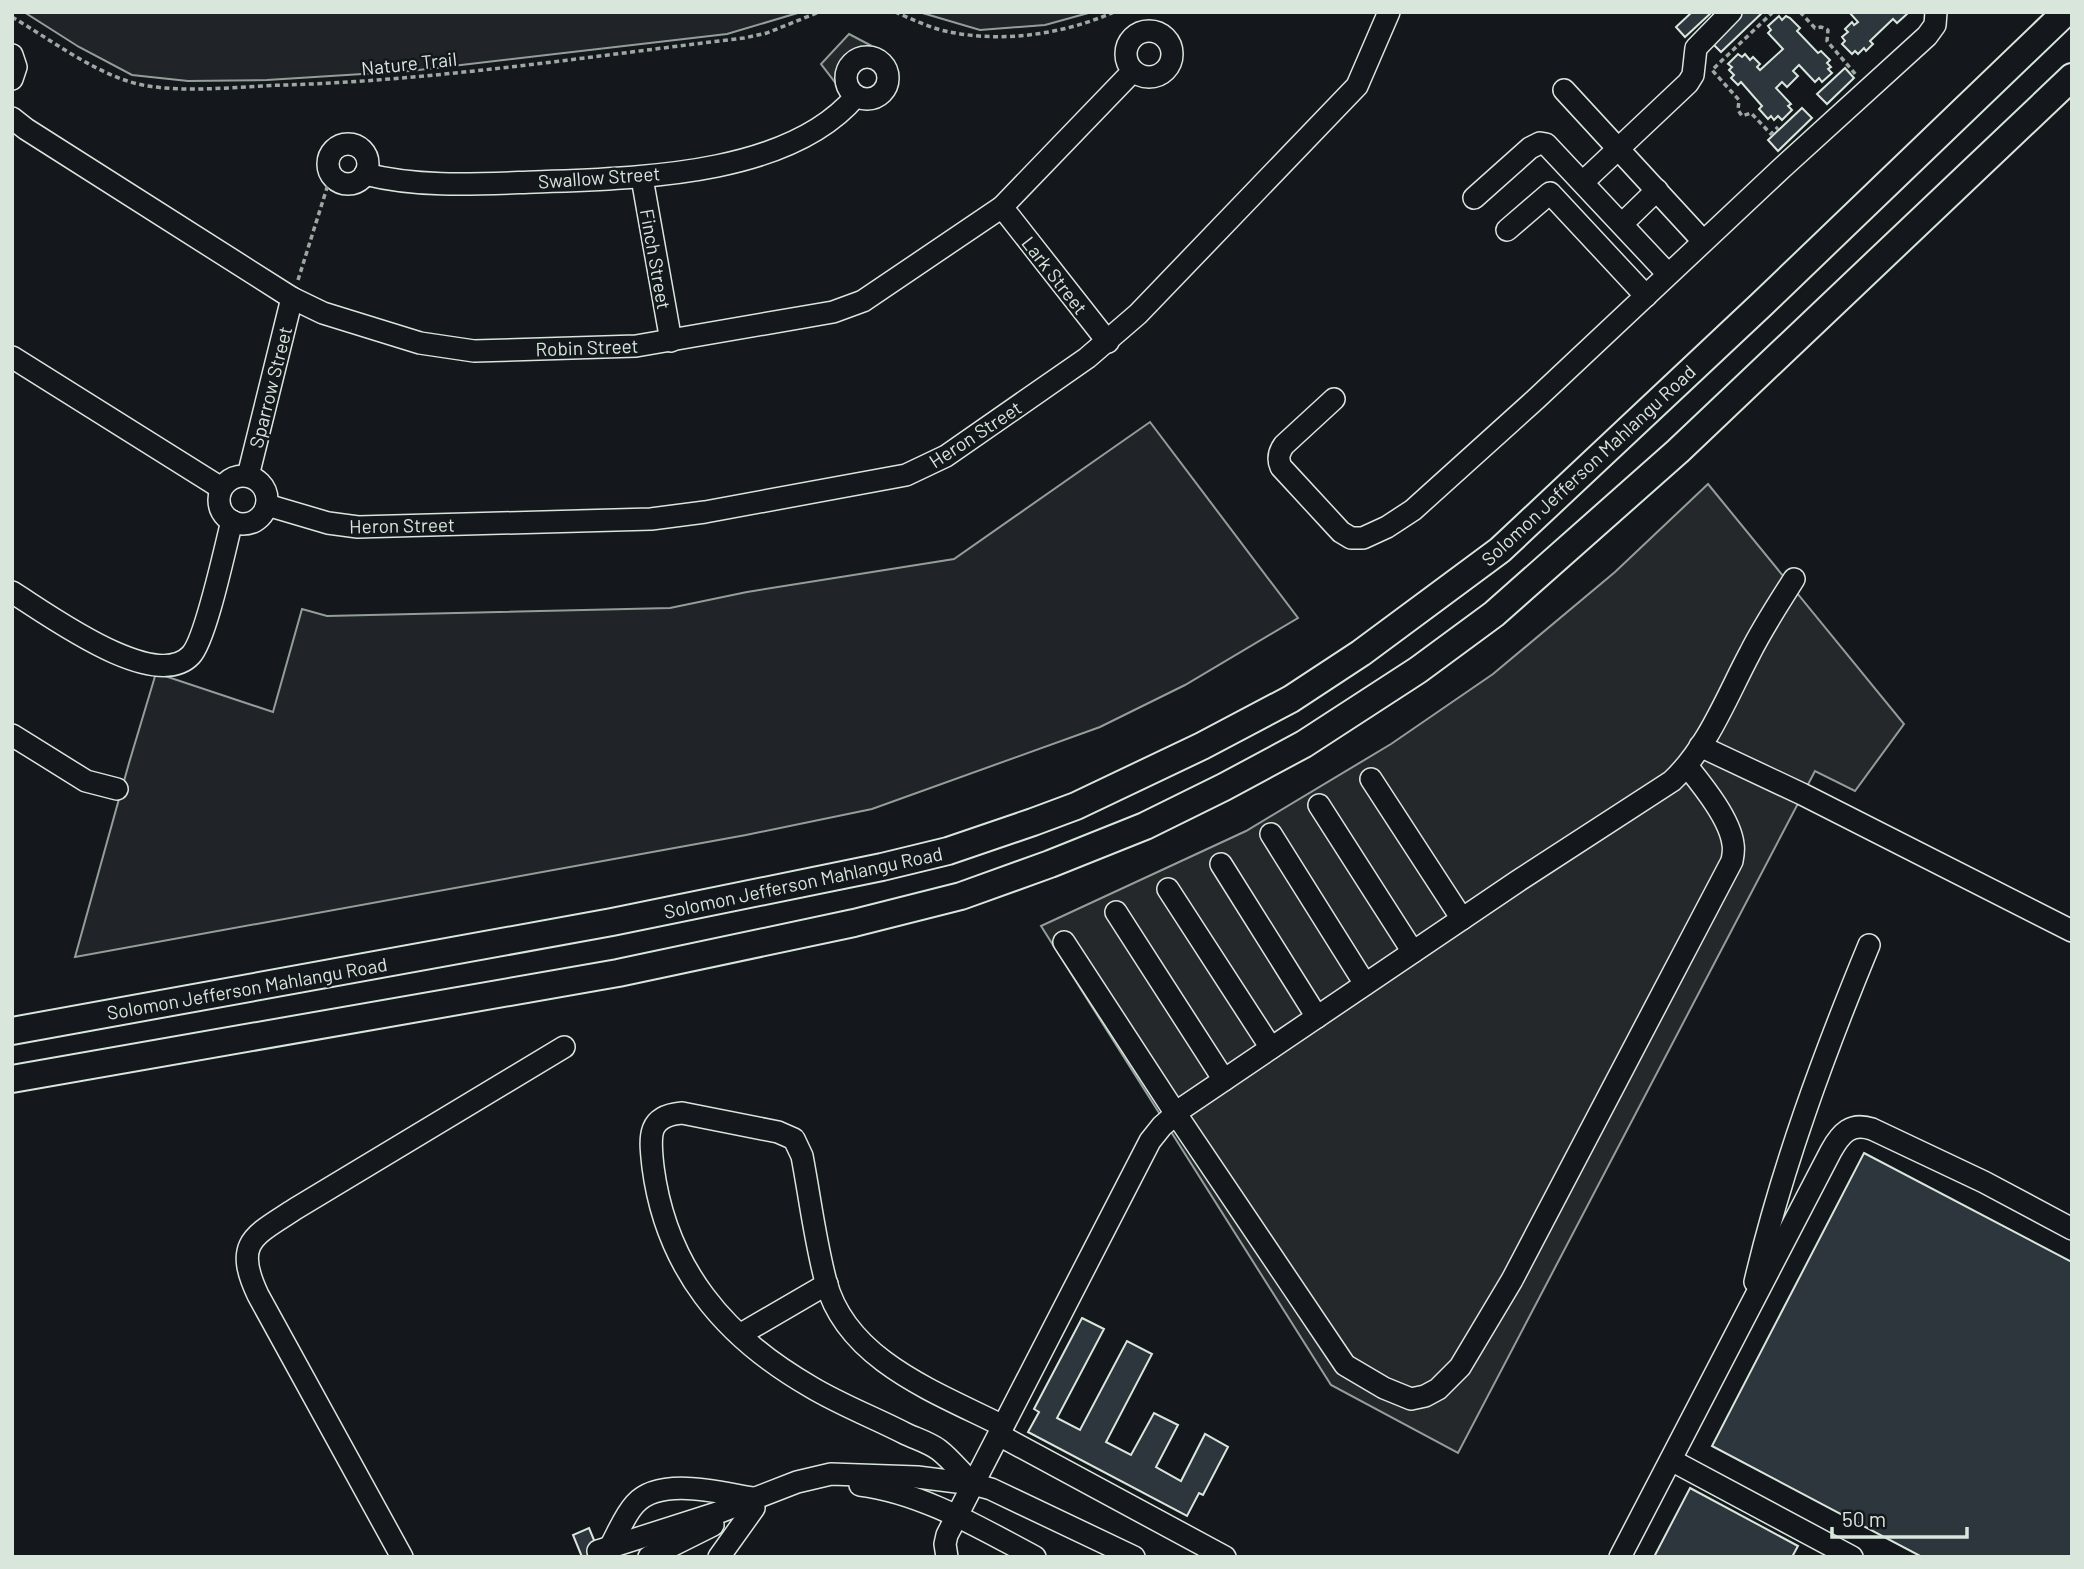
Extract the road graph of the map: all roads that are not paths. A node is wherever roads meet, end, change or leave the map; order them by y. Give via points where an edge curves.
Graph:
1 (1389, 12) edge
2 (1731, 12) edge
3 (1936, 12) edge
4 (2040, 12) edge
5 (2066, 12) edge
6 (12, 55) edge
7 (2014, 62) junction
8 (1133, 71) dead end
9 (2072, 77) edge
10 (12, 79) edge
11 (1564, 90) dead end
12 (856, 96) dead end
13 (12, 118) edge
14 (1619, 149) junction
15 (365, 174) junction
16 (1578, 176) junction
17 (642, 178) junction
18 (1657, 190) junction
19 (1550, 193) junction
20 (1474, 198) dead end
21 (1002, 207) junction
22 (1622, 224) junction
23 (1507, 230) dead end
24 (1703, 242) junction
25 (1668, 274) junction
26 (1646, 296) junction
27 (292, 299) junction
28 (671, 341) junction
29 (1108, 342) junction
30 (12, 356) edge
31 (1334, 398) dead end
32 (248, 476) junction
33 (221, 488) junction
34 (267, 505) junction
35 (232, 522) junction
36 (1794, 579) dead end
37 (12, 592) edge
38 (12, 735) edge
39 (1700, 746) junction
40 (1687, 766) junction
41 (1371, 779) dead end
42 (117, 789) dead end
43 (1319, 805) dead end
44 (1271, 835) dead end
45 (1221, 864) dead end
46 (1168, 889) dead end
47 (1116, 912) dead end
48 (1462, 919) junction
49 (2072, 931) edge
50 (1064, 942) dead end
51 (1869, 945) dead end
52 (1413, 952) junction
53 (1365, 984) junction
54 (1317, 1017) junction
55 (12, 1031) edge
56 (564, 1047) dead end
57 (1271, 1048) junction
58 (12, 1079) edge
59 (1224, 1080) junction
60 (1176, 1114) junction
61 (2072, 1229) edge
62 (827, 1284) junction
63 (1746, 1318) junction
64 (741, 1334) junction
65 (1001, 1431) junction
66 (1671, 1460) junction
67 (973, 1485) junction
68 (754, 1503) junction
69 (956, 1516) junction
70 (1196, 1550) edge
71 (402, 1557) edge
72 (649, 1557) edge
73 (719, 1557) edge
74 (947, 1557) edge
75 (1035, 1557) edge
76 (1134, 1557) edge
77 (1225, 1557) edge
78 (1619, 1557) edge
79 (1852, 1557) edge

1 - 29 street, Heron Street via 1352,93
2 - 14 street via 1696,48 1688,83
3 - 24 street via 1935,25 1927,36
4 - 7 main road
5 - 7 main road, Solomon Jefferson Mahlangu Road
6 - 10 street via 16,66
7 - 55 main road, Solomon Jefferson Mahlangu Road via 1500,550 1361,653 1260,717 1202,746 1076,806 948,851 882,867 612,922
8 - 21 street, Robin Street
9 - 58 main road via 1678,451 1494,614 1304,744 1224,788 1050,864 961,896 854,923 618,973
11 - 14 street
12 - 17 street, Swallow Street via 812,133 773,150
13 - 27 street, Robin Street
14 - 16 street
14 - 18 street
15 - 15 street via 365,154 356,145 337,147 329,157 328,170 337,181 357,183
15 - 17 street, Swallow Street via 409,183
16 - 19 street
16 - 20 street via 1546,144 1539,143
16 - 22 street
17 - 28 street, Finch Street
18 - 22 street
18 - 24 street
19 - 23 street
19 - 26 street
21 - 28 street, Robin Street via 863,301 832,312
21 - 29 street, Lark Street
22 - 25 street
24 - 25 street
25 - 26 street
26 - 31 street via 1413,510 1363,538 1341,532 1279,461 1284,444
27 - 28 street, Robin Street via 420,343 457,350 636,346
27 - 32 street, Sparrow Street
29 - 34 street, Heron Street via 946,456 906,475 651,519 358,527
30 - 33 street
32 - 33 street via 233,477
32 - 34 street via 261,483
33 - 35 street via 221,510
34 - 35 street via 264,513 249,523
35 - 37 street via 201,637 192,654 178,664 159,665 114,653
36 - 39 street
38 - 42 street via 86,781
39 - 40 street
39 - 49 street
40 - 48 street via 1639,804
40 - 60 street via 1726,823 1733,843 1732,861 1512,1280 1461,1367 1438,1389 1411,1399 1345,1365
41 - 48 street
43 - 52 street
44 - 53 street
45 - 54 street
46 - 57 street
47 - 59 street
48 - 52 street
50 - 60 street
51 - 63 street via 1769,1221
52 - 53 street
53 - 54 street
54 - 57 street
56 - 71 street via 295,1209 255,1235 248,1248 258,1295
57 - 59 street
59 - 60 street
60 - 65 street via 1150,1141
61 - 63 street via 1872,1129 1851,1128 1835,1144
62 - 64 street
62 - 64 street via 802,1156 794,1139 682,1113 666,1114 654,1125 651,1138 658,1197 669,1235 686,1272
62 - 65 street via 839,1310 873,1354
63 - 66 street
64 - 67 street via 775,1364 812,1387 939,1450
65 - 67 street
65 - 70 street
66 - 78 street
66 - 79 street
67 - 68 street via 831,1474 797,1482
67 - 69 street
67 - 76 street via 1013,1498
68 - 68 street via 717,1513 604,1549 637,1501 658,1490 690,1489
68 - 69 street via 840,1483 874,1487
68 - 72 street
68 - 73 street
69 - 74 street via 945,1544
69 - 75 street
70 - 77 street

